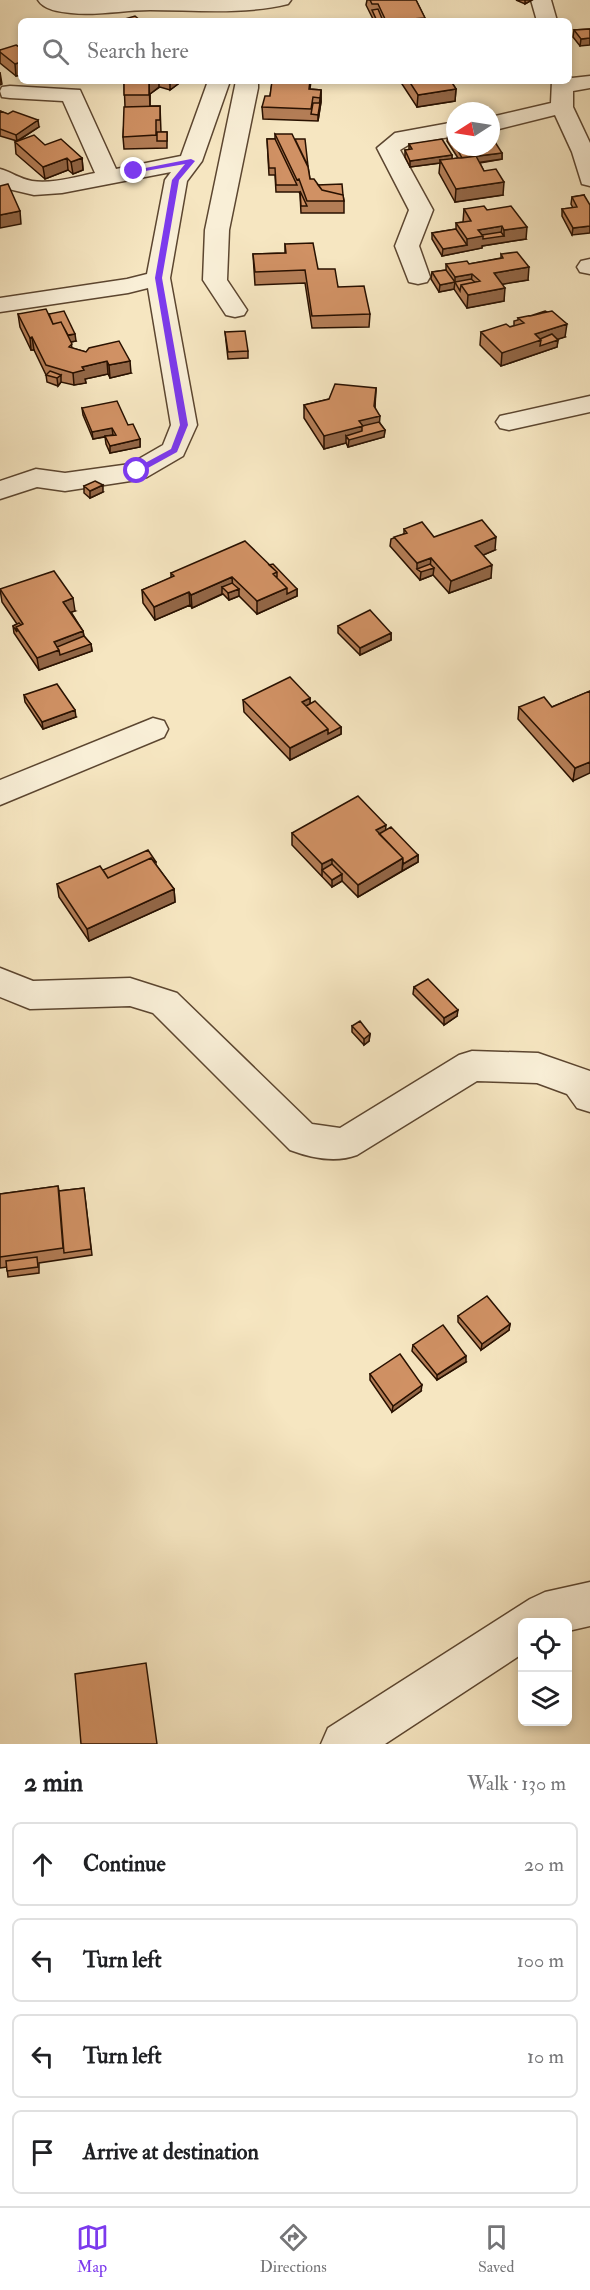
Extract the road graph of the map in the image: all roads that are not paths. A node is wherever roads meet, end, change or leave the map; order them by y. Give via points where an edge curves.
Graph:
1 (48, 0) edge
2 (282, 0) edge
3 (541, 0) edge
4 (230, 13) edge
5 (546, 18) edge
6 (590, 82) edge
7 (218, 84) edge
8 (247, 84) edge
9 (563, 91) edge
10 (10, 92) dead end
11 (500, 120) edge
12 (446, 131) edge
13 (191, 161) junction
14 (0, 176) edge
15 (108, 176) junction
16 (590, 179) edge
17 (417, 277) dead end
18 (158, 278) junction
19 (0, 305) edge
20 (235, 310) dead end
21 (590, 404) edge
22 (509, 422) dead end
23 (0, 490) edge
24 (153, 729) dead end
25 (0, 793) edge
26 (0, 982) edge
27 (590, 1097) edge
28 (590, 1604) edge
29 (539, 1618) edge
30 (518, 1632) edge
31 (344, 1744) edge

1 - 4 street via 58,5 147,4
2 - 4 street
3 - 5 street
6 - 9 street
7 - 13 street
8 - 20 street via 217,230 215,279
9 - 11 street
9 - 16 street
10 - 15 street via 80,90 86,131
12 - 17 street via 403,138 388,148 421,210 407,246
13 - 15 street
13 - 18 street via 176,180
14 - 15 street via 34,188
18 - 19 street
18 - 23 street via 184,425 174,450 137,471 65,482 36,478
21 - 22 street
24 - 25 street
26 - 27 street via 30,995 130,992 165,1003 303,1139 344,1144 472,1066 538,1068 580,1083
28 - 29 street
30 - 31 street

